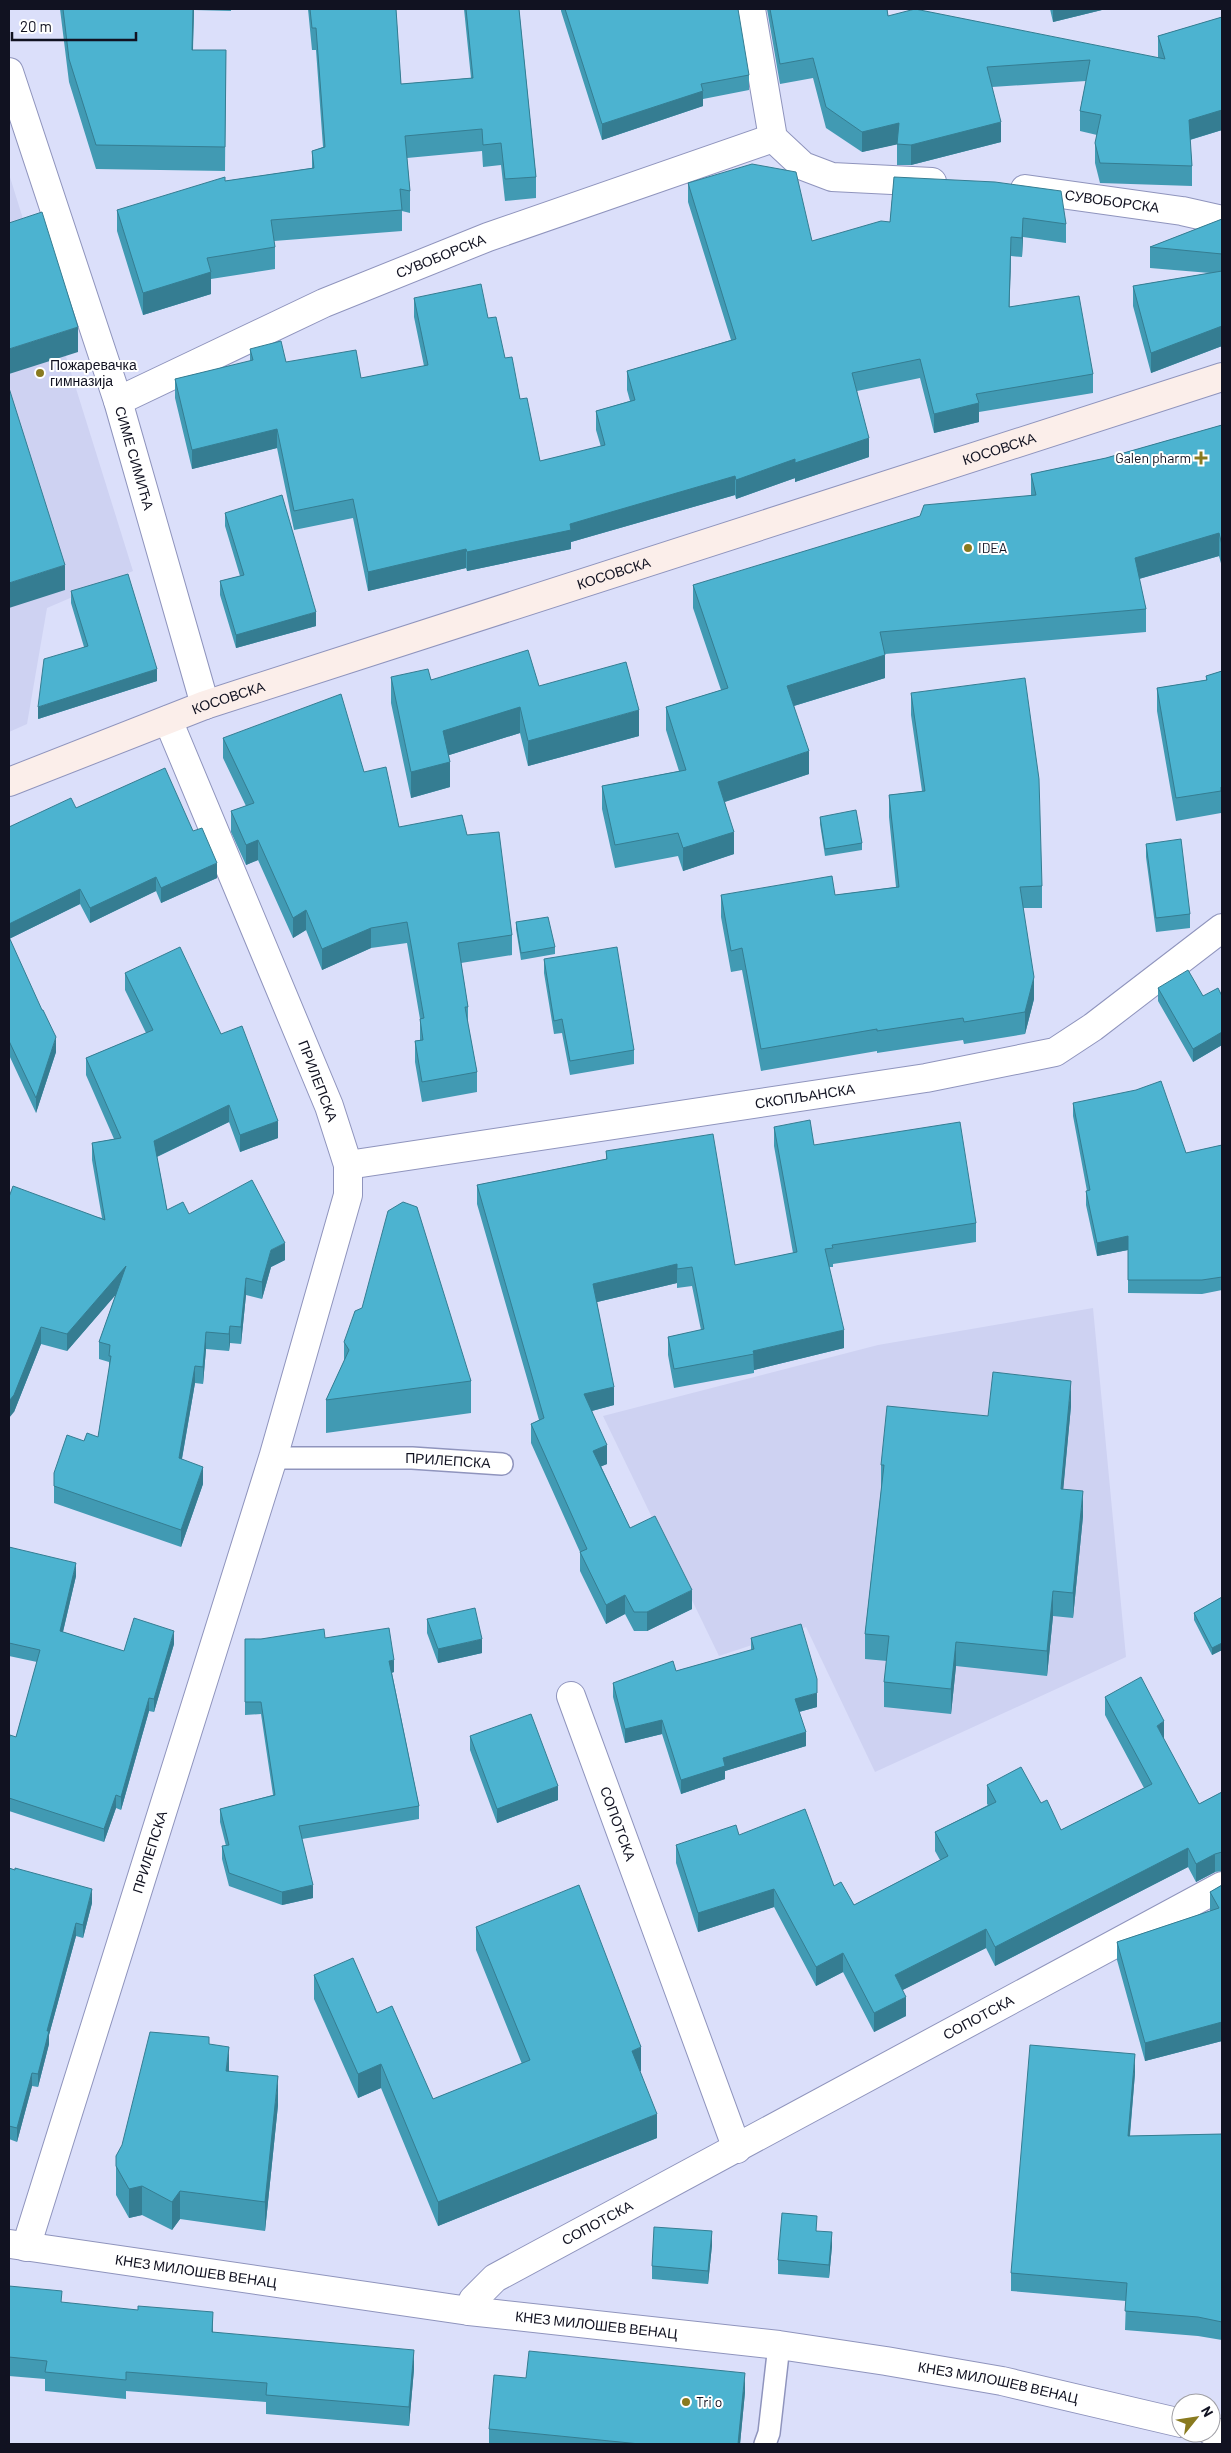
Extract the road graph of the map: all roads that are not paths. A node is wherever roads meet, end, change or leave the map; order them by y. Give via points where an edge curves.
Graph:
1 (751, 9) edge
2 (9, 72) edge
3 (773, 138) junction
4 (957, 183) edge
5 (996, 185) edge
6 (1222, 220) edge
7 (1222, 377) edge
8 (118, 401) junction
9 (206, 705) junction
10 (168, 720) junction
11 (9, 782) edge
12 (1222, 928) edge
13 (348, 1165) junction
14 (273, 1458) junction
15 (502, 1464) dead end
16 (571, 1696) dead end
17 (1222, 1886) edge
18 (737, 2149) junction
19 (17, 2245) edge
20 (469, 2311) junction
21 (779, 2345) junction
22 (1171, 2421) edge
23 (765, 2444) edge

1 - 3 street
2 - 8 street, СИМЕ СИМИЋА
3 - 4 street via 803,166 832,177
3 - 8 street, СУВОБОРСКА via 443,255 324,303
5 - 6 street, СУВОБОРСКА via 1182,211
7 - 9 main road, КОСОВСКА
8 - 9 street, СИМЕ СИМИЋА
9 - 10 main road, КОСОВСКА
10 - 11 main road, КОСОВСКА
10 - 13 street, ПРИЛЕПСКА via 329,1106
12 - 13 street, СКОПЉАНСКА via 1093,1027 1055,1052 926,1078
13 - 14 street, ПРИЛЕПСКА via 348,1195
14 - 15 lane, ПРИЛЕПСКА via 412,1458
14 - 19 street, ПРИЛЕПСКА
16 - 18 street, СОПОТСКА
17 - 18 street, СОПОТСКА
18 - 20 street, СОПОТСКА via 494,2278 473,2300
19 - 20 street, КНЕЗ МИЛОШЕВ ВЕНАЦ
20 - 21 street, КНЕЗ МИЛОШЕВ ВЕНАЦ
21 - 22 street, КНЕЗ МИЛОШЕВ ВЕНАЦ via 1002,2381
21 - 23 lane via 769,2434

